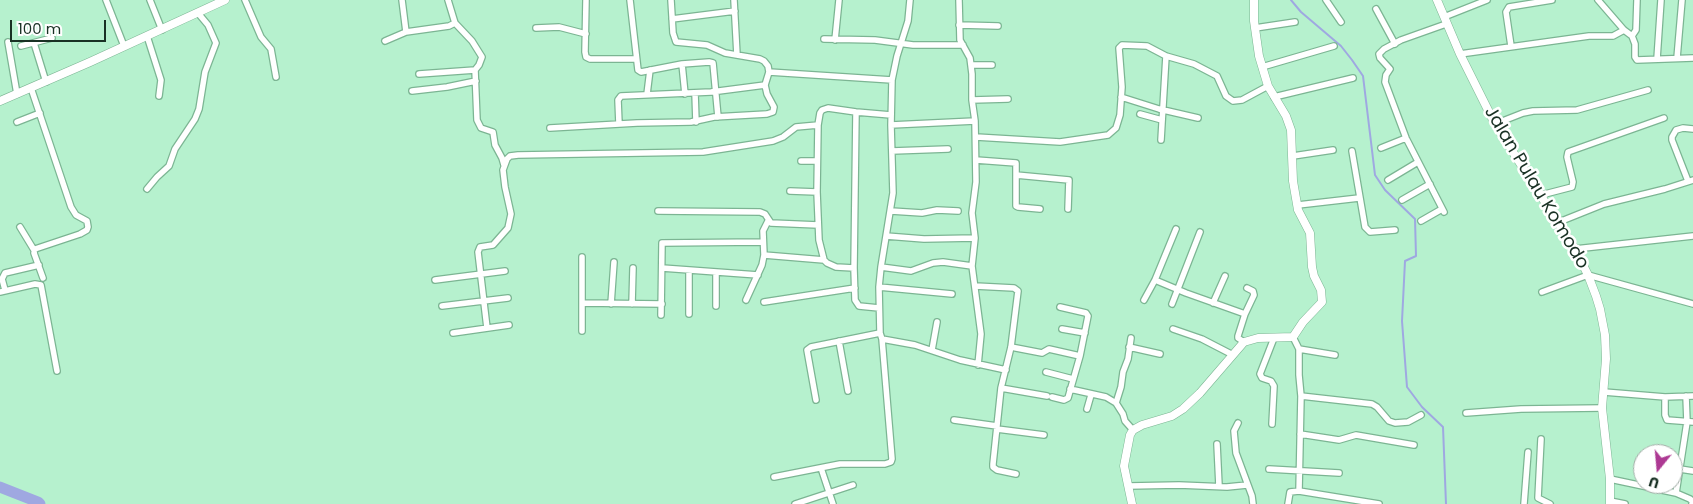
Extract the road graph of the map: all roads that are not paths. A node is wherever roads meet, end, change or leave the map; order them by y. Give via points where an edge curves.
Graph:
1 (106, 0) edge
2 (150, 0) edge
3 (225, 0) edge
4 (245, 0) edge
5 (402, 0) edge
6 (448, 0) edge
7 (586, 0) edge
8 (630, 0) edge
9 (671, 0) edge
10 (734, 0) edge
11 (839, 0) edge
12 (910, 0) edge
13 (959, 0) edge
14 (1254, 0) edge
15 (1326, 0) edge
16 (1437, 0) edge
17 (1487, 0) edge
18 (1552, 0) edge
19 (1598, 0) edge
20 (1637, 0) edge
21 (1661, 0) edge
22 (1682, 0) edge
23 (1376, 9) dead end
24 (735, 11) junction
25 (198, 13) junction
26 (672, 19) junction
27 (1445, 20) junction
28 (1295, 22) dead end
29 (1340, 22) dead end
30 (455, 23) junction
31 (960, 25) junction
32 (998, 26) dead end
33 (536, 28) dead end
34 (1255, 28) junction
35 (162, 30) junction
36 (1624, 30) junction
37 (406, 32) junction
38 (586, 34) junction
39 (147, 36) junction
40 (1632, 36) junction
41 (52, 38) dead end
42 (824, 39) dead end
43 (835, 40) junction
44 (385, 41) dead end
45 (8, 42) dead end
46 (34, 42) junction
47 (901, 43) junction
48 (1394, 44) junction
49 (962, 45) junction
50 (21, 46) dead end
51 (124, 46) junction
52 (1334, 46) dead end
53 (1511, 46) junction
54 (720, 52) junction
55 (1460, 54) junction
56 (736, 56) junction
57 (1166, 56) junction
58 (1677, 58) junction
59 (1693, 58) edge
60 (636, 59) junction
61 (1657, 60) junction
62 (714, 63) junction
63 (682, 64) junction
64 (971, 64) junction
65 (992, 65) dead end
66 (1262, 67) junction
67 (475, 70) junction
68 (650, 70) junction
69 (769, 72) junction
70 (418, 74) dead end
71 (276, 77) dead end
72 (1353, 78) dead end
73 (892, 80) junction
74 (476, 81) junction
75 (46, 82) junction
76 (765, 85) junction
77 (1268, 86) junction
78 (31, 88) junction
79 (1648, 90) dead end
80 (412, 91) dead end
81 (715, 91) junction
82 (695, 93) junction
83 (17, 94) junction
84 (647, 94) junction
85 (684, 94) junction
86 (159, 96) dead end
87 (1121, 97) junction
88 (1274, 97) junction
89 (1008, 99) dead end
90 (972, 100) junction
91 (0, 101) edge
92 (1163, 110) junction
93 (856, 112) junction
94 (40, 113) junction
95 (1140, 114) dead end
96 (891, 115) junction
97 (718, 116) junction
98 (1198, 118) dead end
99 (1664, 118) dead end
100 (1162, 120) junction
101 (975, 121) junction
102 (17, 122) dead end
103 (696, 122) junction
104 (619, 124) junction
105 (1495, 124) junction
106 (891, 125) junction
107 (818, 126) junction
108 (550, 128) dead end
109 (1693, 129) edge
110 (976, 137) junction
111 (1406, 138) junction
112 (1161, 140) dead end
113 (948, 148) dead end
114 (1381, 148) dead end
115 (1333, 150) dead end
116 (892, 151) junction
117 (1352, 151) dead end
118 (1293, 156) junction
119 (976, 160) junction
120 (801, 161) dead end
121 (817, 161) junction
122 (1418, 162) junction
123 (504, 165) junction
124 (1016, 174) junction
125 (1388, 180) dead end
126 (1690, 181) edge
127 (1430, 184) junction
128 (147, 189) dead end
129 (790, 191) dead end
130 (817, 192) junction
131 (1541, 195) junction
132 (1359, 198) junction
133 (1402, 200) dead end
134 (1298, 205) junction
135 (1040, 209) dead end
136 (1068, 209) dead end
137 (658, 211) dead end
138 (891, 211) junction
139 (958, 211) dead end
140 (768, 221) junction
141 (1421, 221) dead end
142 (1558, 222) junction
143 (818, 224) junction
144 (20, 227) dead end
145 (1176, 229) dead end
146 (1394, 230) dead end
147 (1200, 232) dead end
148 (886, 236) junction
149 (1693, 236) edge
150 (974, 238) junction
151 (762, 242) junction
152 (1576, 249) junction
153 (34, 250) junction
154 (764, 255) junction
155 (582, 258) dead end
156 (824, 260) junction
157 (614, 262) dead end
158 (39, 265) junction
159 (972, 266) junction
160 (633, 268) dead end
161 (662, 268) junction
162 (854, 268) junction
163 (881, 268) junction
164 (505, 270) dead end
165 (689, 270) junction
166 (716, 272) junction
167 (481, 274) junction
168 (758, 274) junction
169 (1588, 275) junction
170 (1225, 276) dead end
171 (43, 278) dead end
172 (435, 280) dead end
173 (1156, 280) junction
174 (975, 286) junction
175 (879, 287) junction
176 (854, 288) junction
177 (1247, 288) dead end
178 (1178, 289) junction
179 (3, 291) edge
180 (1542, 292) dead end
181 (952, 294) dead end
182 (508, 298) dead end
183 (746, 300) dead end
184 (1144, 300) dead end
185 (484, 301) junction
186 (764, 302) dead end
187 (582, 303) junction
188 (1213, 303) junction
189 (611, 304) junction
190 (632, 304) junction
191 (662, 304) junction
192 (1172, 304) dead end
193 (1693, 304) edge
194 (442, 306) dead end
195 (716, 306) dead end
196 (879, 308) junction
197 (1060, 308) dead end
198 (689, 314) dead end
199 (1245, 314) junction
200 (662, 315) dead end
201 (937, 322) dead end
202 (509, 325) dead end
203 (487, 328) junction
204 (1062, 329) dead end
205 (1174, 330) dead end
206 (582, 331) dead end
207 (453, 333) dead end
208 (1085, 334) junction
209 (881, 336) junction
210 (1293, 337) junction
211 (1131, 338) dead end
212 (1274, 338) junction
213 (840, 341) junction
214 (1244, 342) junction
215 (1011, 347) junction
216 (1129, 347) junction
217 (1299, 349) junction
218 (932, 350) junction
219 (1160, 354) dead end
220 (1233, 355) junction
221 (1335, 355) dead end
222 (1080, 356) junction
223 (978, 365) junction
224 (1006, 370) junction
225 (57, 371) dead end
226 (1046, 372) dead end
227 (1073, 379) junction
228 (1002, 388) junction
229 (1070, 389) junction
230 (848, 391) dead end
231 (1604, 392) junction
232 (1091, 395) junction
233 (1301, 396) junction
234 (1690, 396) edge
235 (1665, 397) junction
236 (816, 400) dead end
237 (1116, 403) junction
238 (1602, 408) junction
239 (1087, 409) dead end
240 (1466, 413) dead end
241 (1421, 415) dead end
242 (954, 420) dead end
243 (1690, 422) edge
244 (1238, 423) dead end
245 (1272, 424) dead end
246 (997, 428) junction
247 (1133, 430) junction
248 (1300, 434) junction
249 (1044, 435) dead end
250 (1541, 439) dead end
251 (1217, 444) dead end
252 (1414, 445) dead end
253 (1528, 452) dead end
254 (1683, 453) edge
255 (821, 468) junction
256 (1269, 469) dead end
257 (1299, 470) junction
258 (1339, 473) dead end
259 (1016, 474) dead end
260 (774, 477) dead end
261 (1610, 478) junction
262 (1633, 483) edge
263 (853, 485) dead end
264 (1247, 485) junction
265 (1129, 486) junction
266 (1218, 486) junction
267 (1299, 491) junction
268 (829, 492) junction
269 (1678, 494) edge
270 (1351, 501) edge
271 (1610, 502) edge
272 (795, 504) edge
273 (833, 504) edge
274 (1132, 504) edge
275 (1253, 504) edge
276 (1288, 504) edge
277 (1379, 504) edge
278 (1524, 504) edge
279 (1550, 504) edge
280 (1626, 504) edge
281 (1692, 504) edge

1 - 51 street
2 - 35 street
3 - 25 street
4 - 71 street via 261,37 272,49
5 - 37 street
6 - 30 street
7 - 38 street
8 - 60 street
9 - 26 street
10 - 24 street
11 - 43 street
12 - 47 street
13 - 31 street
14 - 34 street
15 - 29 street
16 - 27 street, Jalan Pulau Komodo
17 - 27 street
18 - 53 street via 1509,7 1506,12
19 - 36 street
20 - 40 street via 1636,30
21 - 61 street
22 - 58 street
23 - 48 street
24 - 26 street
24 - 56 street
25 - 35 street
25 - 128 street via 216,43 205,72 199,108 170,164
26 - 54 street via 676,42 708,45
27 - 48 street
27 - 55 street, Jalan Pulau Komodo
28 - 34 street
30 - 37 street
30 - 67 street via 469,36 482,57
31 - 32 street
31 - 49 street
33 - 38 street via 559,27
34 - 66 street
35 - 39 street
36 - 40 street
36 - 53 street via 1613,36
37 - 44 street
38 - 60 street via 585,56 588,58
39 - 51 street
39 - 86 street via 161,80
40 - 61 street via 1635,59
41 - 46 street
42 - 43 street
43 - 47 street
45 - 83 street
46 - 50 street
46 - 75 street
47 - 49 street
47 - 73 street
48 - 111 street via 1379,56 1390,69 1385,82
49 - 64 street
51 - 75 street
52 - 66 street
53 - 55 street
54 - 56 street
54 - 62 street
55 - 105 street, Jalan Pulau Komodo
56 - 69 street via 760,58
57 - 77 street via 1215,74 1226,96 1234,101
57 - 87 street via 1142,45 1120,46
57 - 92 street
58 - 59 street
58 - 61 street
60 - 68 street via 639,72
62 - 63 street
62 - 81 street
63 - 68 street
63 - 85 street
64 - 65 street
64 - 90 street
66 - 77 street
67 - 70 street
67 - 74 street
68 - 84 street
69 - 73 street
69 - 76 street
72 - 88 street
73 - 96 street
74 - 80 street
74 - 123 street via 477,120 481,128 493,132
75 - 78 street
76 - 81 street
76 - 97 street via 774,107 771,113
77 - 88 street
78 - 83 street
78 - 94 street
79 - 105 street via 1578,110 1523,113
81 - 82 street
81 - 97 street
82 - 85 street
82 - 103 street
83 - 91 street
84 - 85 street
84 - 104 street via 620,96
87 - 92 street
87 - 110 street via 1118,124 1114,131 1103,136 1060,142
88 - 118 street via 1289,123
89 - 90 street
90 - 101 street
92 - 98 street
92 - 100 street
93 - 96 street
93 - 107 street via 825,108 820,113
93 - 162 street
94 - 102 street
94 - 153 street via 75,213 87,221 87,230
95 - 100 street
96 - 106 street
97 - 103 street
99 - 131 street via 1568,152 1572,187
100 - 112 street
101 - 106 street
101 - 110 street
103 - 104 street
104 - 108 street
105 - 131 street, Jalan Pulau Komodo
106 - 116 street
107 - 121 street
107 - 123 street via 796,127 779,139 717,151 518,155 510,156
109 - 126 street via 1676,130 1672,137
110 - 119 street
111 - 114 street
111 - 122 street
113 - 116 street
115 - 118 street
116 - 138 street
117 - 132 street
118 - 134 street
119 - 124 street via 1015,163
119 - 150 street via 972,213
120 - 121 street
121 - 130 street
122 - 125 street
122 - 127 street
123 - 167 street via 511,218 507,231 493,245 478,249
124 - 135 street via 1016,206
124 - 136 street via 1069,180
126 - 142 street via 1604,204
127 - 133 street
127 - 141 street via 1443,211
129 - 130 street
130 - 143 street
131 - 142 street, Jalan Pulau Komodo
132 - 134 street
132 - 146 street via 1367,231
134 - 210 street via 1310,233 1312,267 1322,298
137 - 140 street via 760,212
138 - 139 street
138 - 148 street
140 - 143 street via 775,224
140 - 151 street
142 - 152 street, Jalan Pulau Komodo
143 - 156 street
144 - 153 street
145 - 173 street
147 - 178 street
148 - 150 street
148 - 163 street
149 - 152 street
150 - 159 street
151 - 154 street
151 - 161 street via 662,242
152 - 169 street, Jalan Pulau Komodo
153 - 158 street
154 - 156 street
154 - 168 street
155 - 187 street
156 - 162 street via 836,267
157 - 189 street
158 - 171 street
158 - 179 street via 5,273
159 - 163 street via 943,262 911,271
159 - 174 street
160 - 190 street
161 - 165 street
161 - 191 street
162 - 176 street
163 - 175 street
164 - 167 street
165 - 166 street
165 - 198 street
166 - 168 street
166 - 195 street
167 - 172 street
167 - 185 street
168 - 183 street
169 - 180 street
169 - 193 street
169 - 231 street, Jalan Pulau Komodo via 1605,335
170 - 188 street
173 - 178 street
173 - 184 street
174 - 215 street via 1014,288 1018,291
174 - 223 street via 981,334
175 - 181 street
175 - 196 street
176 - 186 street
176 - 196 street via 856,304
177 - 199 street via 1254,295
178 - 188 street
178 - 192 street
179 - 225 street via 41,285
182 - 185 street
185 - 194 street
185 - 203 street
187 - 189 street
187 - 206 street
188 - 199 street
189 - 190 street
190 - 191 street
191 - 200 street
196 - 209 street
197 - 208 street via 1088,314
199 - 214 street via 1238,336
201 - 218 street
202 - 203 street
203 - 207 street
204 - 208 street
205 - 220 street via 1208,341
208 - 222 street
209 - 213 street
209 - 218 street
209 - 255 street via 891,462
210 - 212 street
210 - 217 street
211 - 216 street
212 - 214 street
212 - 245 street via 1260,374 1274,386
213 - 230 street
213 - 236 street via 807,350
214 - 220 street
215 - 222 street via 1042,353 1049,349
215 - 224 street
216 - 219 street
216 - 237 street
217 - 221 street
217 - 233 street
218 - 223 street
220 - 247 street via 1182,409
222 - 227 street
223 - 224 street
224 - 228 street
226 - 227 street
227 - 229 street
228 - 229 street via 1066,400
228 - 246 street
229 - 232 street
231 - 235 street
231 - 238 street, Jalan Pulau Komodo
232 - 237 street via 1106,397
232 - 239 street
233 - 241 street via 1372,404 1395,423 1408,422
233 - 248 street
234 - 235 street
234 - 243 street
235 - 243 street via 1666,419
237 - 247 street
238 - 240 street
238 - 261 street, Jalan Pulau Komodo
242 - 246 street
243 - 254 street
244 - 264 street via 1234,436 1238,461
246 - 249 street
246 - 259 street via 993,467
247 - 265 street via 1124,462
248 - 252 street via 1338,440 1356,435
248 - 257 street
250 - 279 street via 1538,498
251 - 266 street
253 - 278 street
255 - 260 street
255 - 268 street
256 - 257 street
257 - 258 street
257 - 267 street
261 - 262 street
261 - 271 street, Jalan Pulau Komodo
263 - 268 street
264 - 266 street
264 - 275 street
265 - 266 street
265 - 274 street
267 - 270 street
267 - 276 street via 1290,492
268 - 272 street
268 - 273 street
269 - 281 street via 1690,499
270 - 277 street
271 - 280 street

